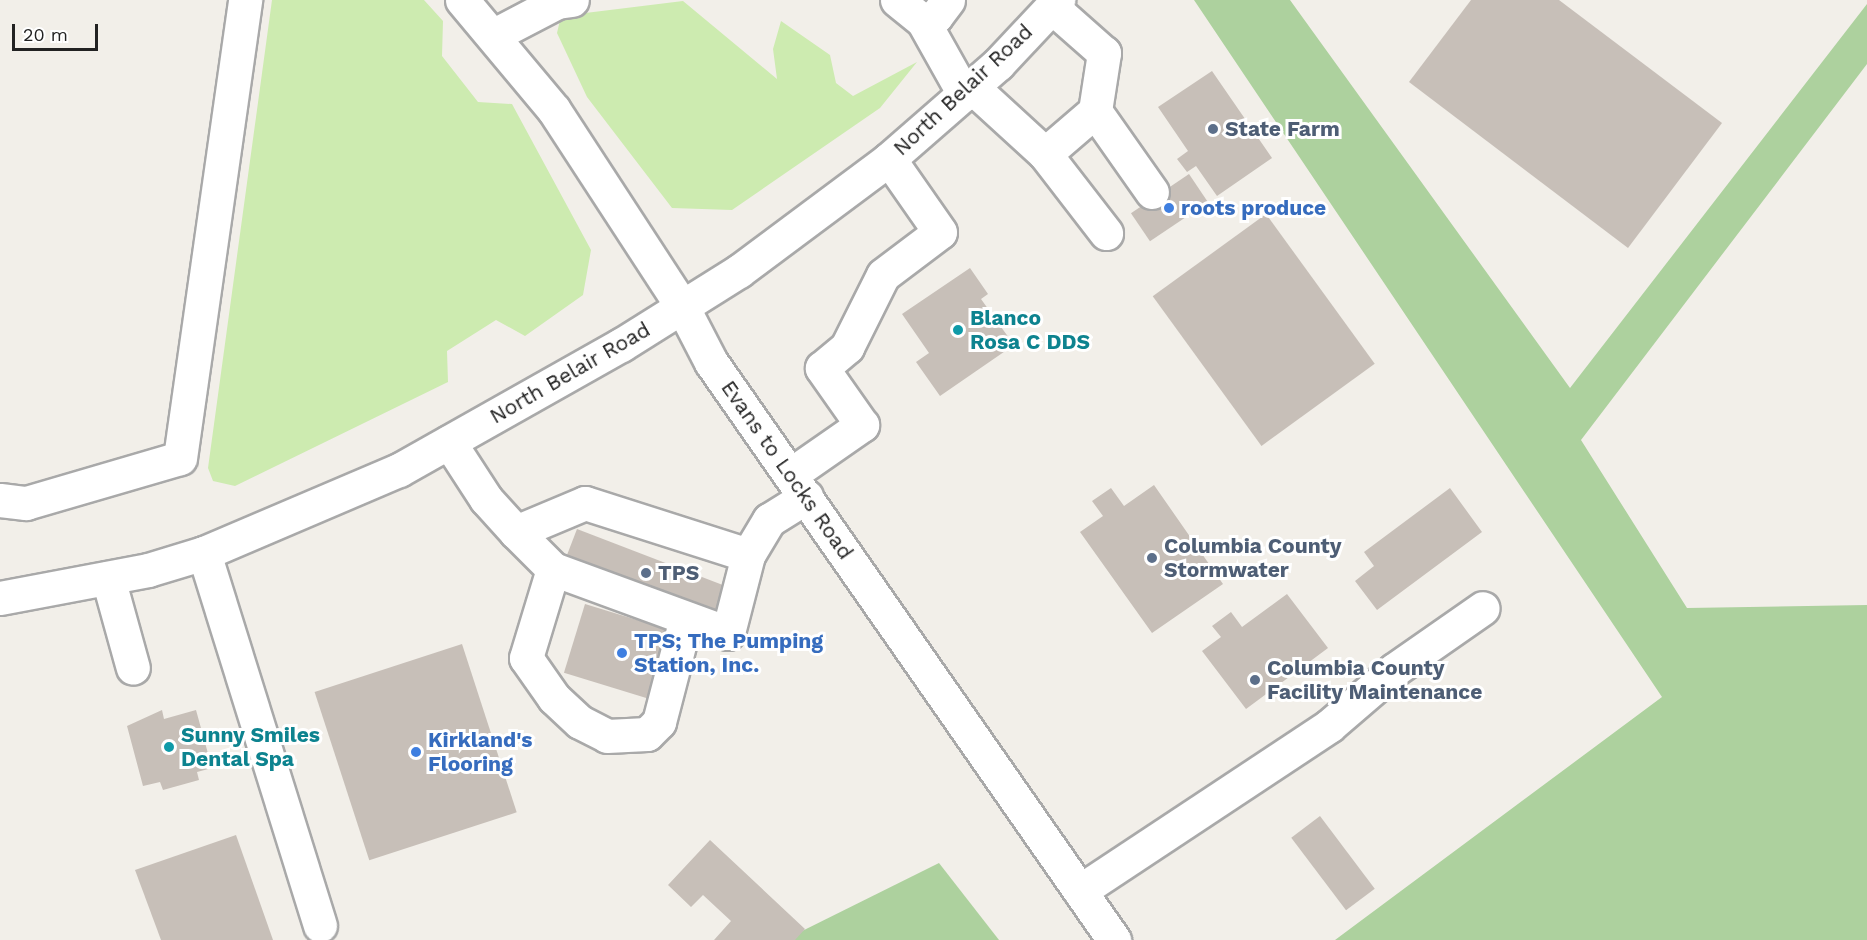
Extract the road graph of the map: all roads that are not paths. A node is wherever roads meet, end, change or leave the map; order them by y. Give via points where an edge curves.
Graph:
1 (245, 0) edge
2 (462, 0) edge
3 (572, 0) edge
4 (897, 0) edge
5 (948, 0) edge
6 (1055, 3) edge
7 (923, 21) junction
8 (494, 34) junction
9 (968, 91) junction
10 (1095, 111) junction
11 (1045, 154) junction
12 (889, 159) junction
13 (1152, 192) dead end
14 (1106, 233) dead end
15 (683, 308) junction
16 (449, 442) junction
17 (798, 486) junction
18 (0, 500) edge
19 (516, 532) junction
20 (204, 553) junction
21 (748, 555) junction
22 (553, 569) junction
23 (108, 578) junction
24 (0, 598) edge
25 (1483, 608) dead end
26 (686, 618) junction
27 (133, 668) dead end
28 (1080, 891) junction
29 (321, 925) dead end
30 (1114, 940) edge

1 - 18 street via 180,458 26,503
2 - 8 street, Evans to Locks Road
3 - 8 street via 557,2
4 - 7 street
5 - 7 street via 936,16
6 - 9 street, North Belair Road
6 - 10 street via 1104,53
7 - 9 street
8 - 15 street, Evans to Locks Road via 554,110
9 - 11 street
9 - 12 street, North Belair Road
10 - 11 street
10 - 13 street
11 - 14 street
12 - 15 street, North Belair Road via 813,219
12 - 17 street via 940,232 883,275 847,347 822,368 861,425
15 - 16 street, North Belair Road
15 - 17 street, Evans to Locks Road via 711,362
16 - 19 street
16 - 20 street, North Belair Road via 399,470
17 - 21 street via 769,520
17 - 28 street, Evans to Locks Road
19 - 21 street via 585,503
19 - 22 street
20 - 23 street, North Belair Road
20 - 29 street
21 - 26 street via 728,633
22 - 26 street
22 - 26 street via 526,658 554,698 580,722 607,735 647,734 659,722
23 - 24 street, North Belair Road
23 - 27 street
25 - 28 street via 1394,670 1329,726
28 - 30 street, Evans to Locks Road

